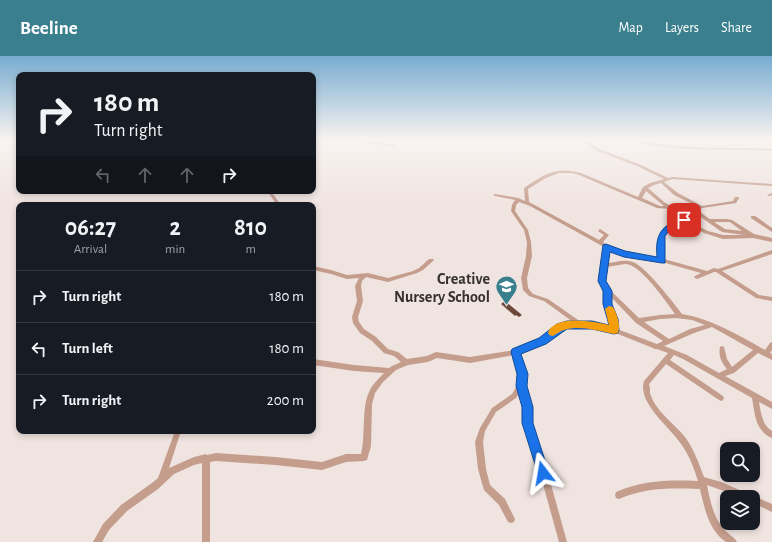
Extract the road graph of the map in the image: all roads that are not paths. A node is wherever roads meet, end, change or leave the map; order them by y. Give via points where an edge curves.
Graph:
1 (632, 163) edge
2 (667, 179) junction
3 (661, 181) junction
4 (772, 185) edge
5 (645, 188) junction
6 (495, 195) dead end
7 (737, 198) dead end
8 (518, 199) junction
9 (640, 199) junction
10 (527, 203) junction
11 (701, 207) junction
12 (671, 208) junction
13 (696, 212) junction
14 (753, 217) dead end
15 (685, 219) junction
16 (710, 221) junction
17 (772, 230) edge
18 (600, 231) dead end
19 (753, 236) junction
20 (772, 240) edge
21 (600, 242) junction
22 (606, 247) junction
23 (772, 252) edge
24 (431, 260) dead end
25 (662, 260) junction
26 (605, 265) junction
27 (316, 269) edge
28 (718, 271) junction
29 (708, 273) junction
30 (365, 275) junction
31 (697, 277) dead end
32 (608, 291) junction
33 (772, 299) edge
34 (680, 316) junction
35 (638, 322) junction
36 (580, 324) junction
37 (712, 325) junction
38 (614, 330) junction
39 (668, 341) junction
40 (772, 345) edge
41 (656, 347) junction
42 (722, 349) dead end
43 (758, 349) junction
44 (516, 352) junction
45 (672, 353) junction
46 (769, 355) edge
47 (666, 361) junction
48 (316, 362) edge
49 (406, 362) junction
50 (390, 371) junction
51 (732, 372) junction
52 (719, 376) junction
53 (521, 386) junction
54 (755, 397) junction
55 (721, 398) dead end
56 (772, 406) edge
57 (177, 434) edge
58 (772, 435) edge
59 (206, 458) junction
60 (161, 480) junction
61 (702, 482) junction
62 (731, 490) edge
63 (619, 495) dead end
64 (760, 502) edge
65 (772, 508) edge
66 (511, 519) dead end
67 (97, 542) edge
68 (206, 542) edge
69 (563, 542) edge
70 (733, 542) edge

1 - 2 street
2 - 3 street
2 - 4 street
3 - 5 street
3 - 11 street via 676,194
5 - 9 street
5 - 12 street
6 - 8 street
7 - 11 street via 728,204
8 - 10 street
8 - 36 street via 513,211 526,230 529,245 524,278 526,288 531,295 546,300
9 - 10 street via 565,170 547,175 526,189
9 - 12 street via 659,207
10 - 21 street
11 - 13 street
12 - 15 street
13 - 15 street
13 - 16 street
14 - 17 street
15 - 19 street via 706,232 723,238
15 - 25 street via 666,230 662,236
16 - 19 street via 724,231 742,232
16 - 19 street via 732,221
18 - 21 street via 607,235
19 - 20 street
21 - 22 street
22 - 25 street via 624,254
22 - 26 street
23 - 28 street
24 - 30 street via 421,269 392,280 381,280
25 - 29 street
26 - 32 street via 602,281
26 - 34 street via 635,265
27 - 30 street via 348,277
28 - 29 street
28 - 33 street via 758,297
29 - 31 street
30 - 49 street via 358,286 360,302 355,317 356,323 386,351 396,354
32 - 35 street
32 - 38 street
34 - 35 street
34 - 37 street via 702,320
35 - 39 street
36 - 38 street
36 - 44 street via 560,327 542,341
37 - 39 street
37 - 43 street
38 - 41 street
39 - 41 street
40 - 46 street
41 - 45 street
42 - 51 street via 724,360
43 - 46 street
43 - 51 street
44 - 49 street via 478,360 441,355
44 - 53 street via 522,374
45 - 47 street
45 - 52 street
47 - 55 street
47 - 61 street via 653,372 646,383 647,393 662,417 684,443
48 - 50 street
49 - 50 street
50 - 59 street via 376,386 370,399 364,457 346,458 322,466
51 - 52 street
52 - 54 street
53 - 66 street via 514,396 494,410 482,430 479,442 487,488 502,502
53 - 69 street via 527,403 529,430 540,459
54 - 56 street
54 - 58 street via 761,425
57 - 60 street
59 - 60 street via 184,464
59 - 68 street
60 - 67 street via 115,516
61 - 62 street
61 - 63 street via 652,486 633,489
61 - 70 street via 714,524 720,534
64 - 65 street

